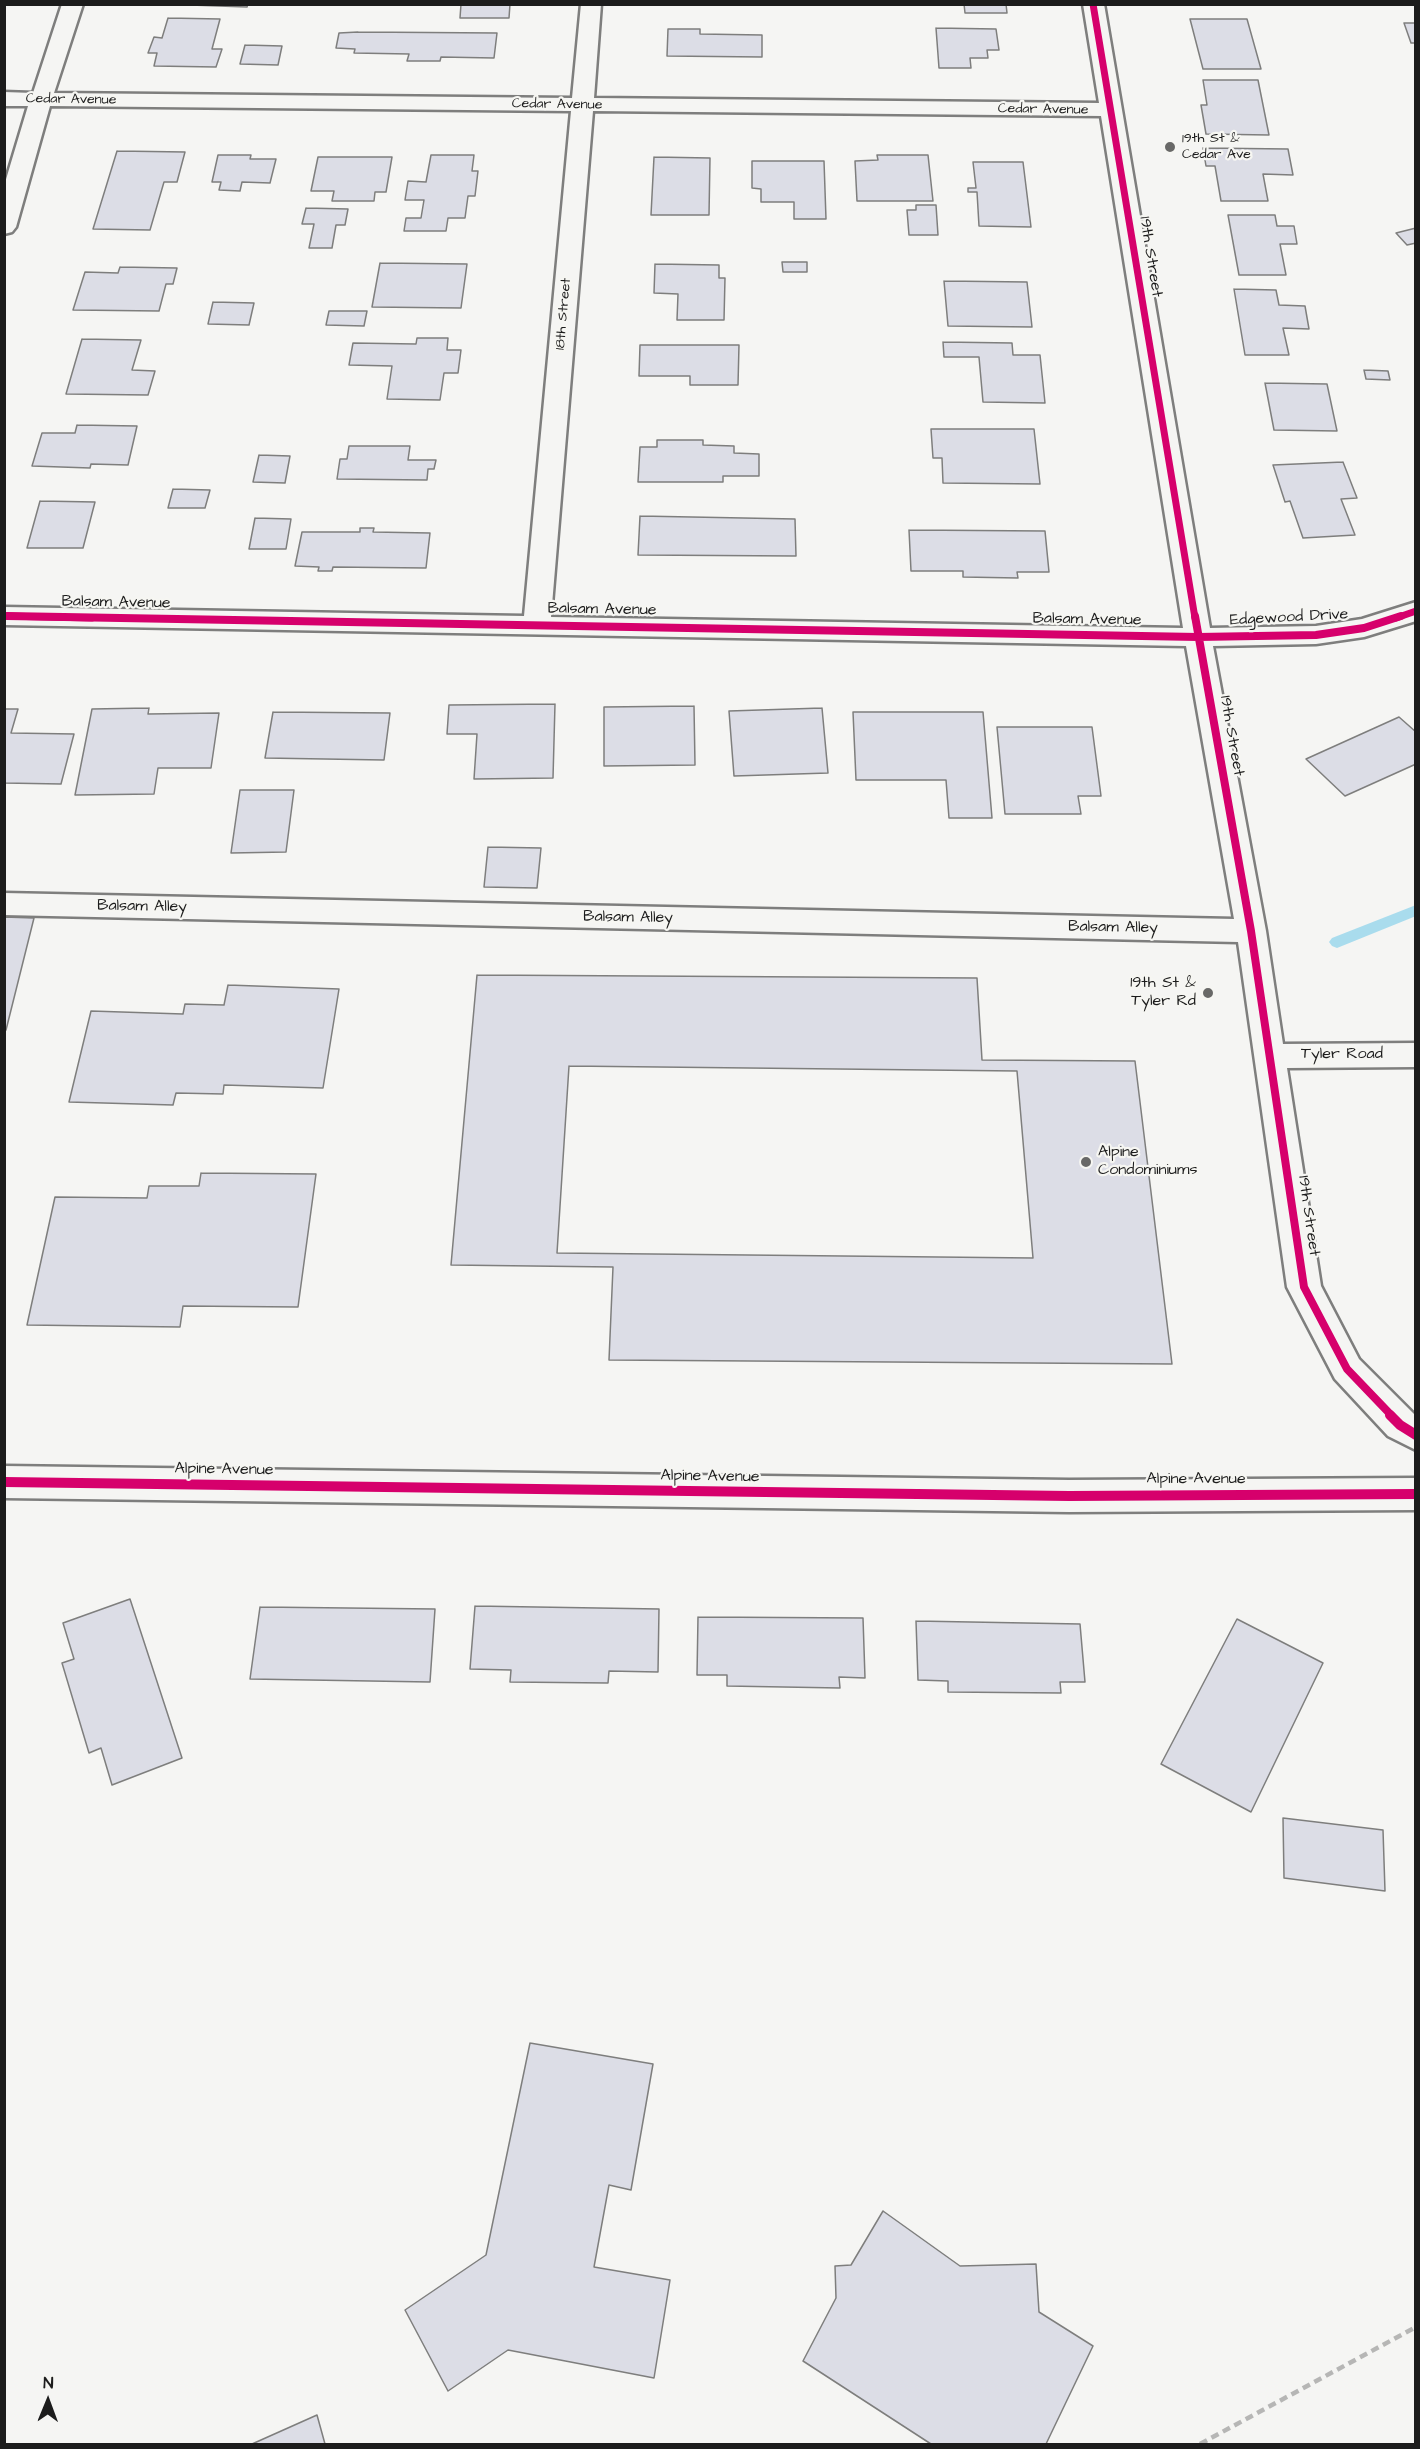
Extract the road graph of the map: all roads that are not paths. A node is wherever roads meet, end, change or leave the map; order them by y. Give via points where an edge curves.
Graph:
1 (73, 4) edge
2 (591, 4) edge
3 (1093, 4) edge
4 (4, 99) edge
5 (41, 100) junction
6 (583, 105) junction
7 (1110, 110) junction
8 (4, 227) edge
9 (1416, 611) edge
10 (4, 616) edge
11 (537, 624) junction
12 (1198, 637) junction
13 (4, 904) edge
14 (1251, 931) junction
15 (1416, 1055) edge
16 (1269, 1056) junction
17 (1416, 1435) edge
18 (4, 1482) edge
19 (1416, 1494) edge

1 - 5 street
2 - 6 street, 18th Street
3 - 7 street, 19th Street
4 - 5 street, Cedar Avenue
5 - 6 street, Cedar Avenue
5 - 8 street
6 - 7 street, Cedar Avenue
6 - 11 street, 18th Street
7 - 12 street, 19th Street
9 - 12 street, Edgewood Drive via 1364,628 1317,634
10 - 11 street, Balsam Avenue
11 - 12 street, Balsam Avenue
12 - 14 street, 19th Street
13 - 14 street, Balsam Alley
14 - 16 street, 19th Street
15 - 16 street, Tyler Road
16 - 17 street, 19th Street via 1304,1287 1347,1369 1400,1425
18 - 19 street, Alpine Avenue via 1069,1496

